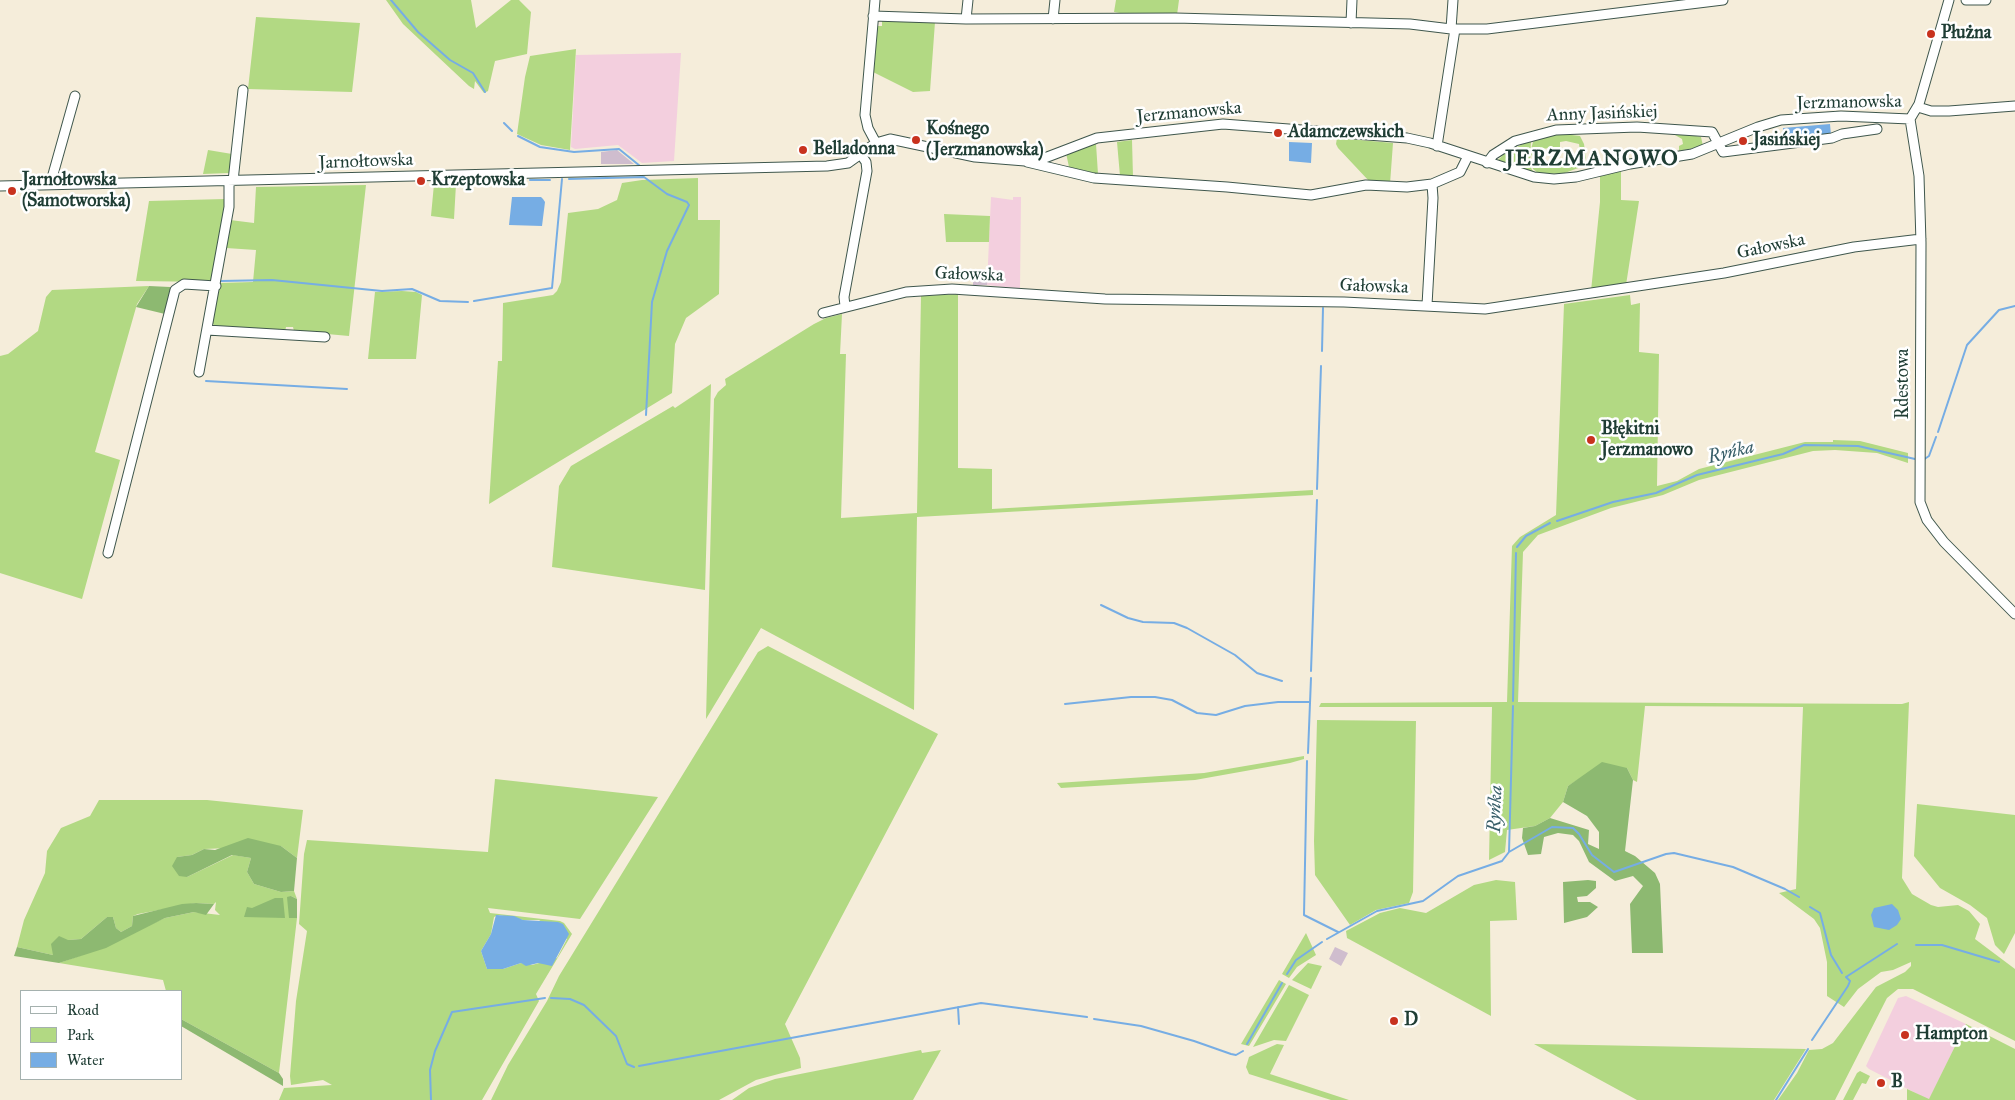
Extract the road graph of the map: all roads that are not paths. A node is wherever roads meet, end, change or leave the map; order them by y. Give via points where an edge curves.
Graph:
1 (875, 0) edge
2 (968, 0) edge
3 (1055, 0) edge
4 (1352, 0) edge
5 (1453, 0) edge
6 (1723, 0) edge
7 (1949, 0) edge
8 (1966, 0) edge
9 (1986, 0) edge
10 (873, 16) junction
11 (966, 19) junction
12 (1053, 19) junction
13 (1351, 23) junction
14 (1453, 29) junction
15 (244, 90) dead end
16 (75, 96) dead end
17 (2015, 106) edge
18 (1918, 108) junction
19 (1841, 116) junction
20 (1910, 119) junction
21 (1877, 129) dead end
22 (1842, 134) junction
23 (876, 143) junction
24 (1720, 144) junction
25 (1437, 146) junction
26 (1057, 152) junction
27 (861, 155) junction
28 (1468, 156) junction
29 (1025, 161) junction
30 (1488, 163) junction
31 (1062, 169) junction
32 (231, 181) junction
33 (1432, 184) junction
34 (50, 185) junction
35 (0, 186) edge
36 (1921, 238) junction
37 (216, 286) junction
38 (845, 306) junction
39 (1427, 306) junction
40 (823, 313) dead end
41 (207, 330) junction
42 (325, 337) dead end
43 (199, 372) dead end
44 (108, 553) dead end
45 (2015, 614) edge

1 - 10 street
2 - 11 street
3 - 12 street
4 - 13 street
5 - 14 street
6 - 14 street via 1507,28
7 - 18 street, Jerzmanowska
8 - 9 street
10 - 11 street
10 - 23 street via 865,114
11 - 12 street
12 - 13 street via 1175,18
13 - 14 street
14 - 25 street
15 - 32 street
16 - 34 street
17 - 18 street via 1931,112
18 - 20 street, Jerzmanowska
19 - 20 street, Jerzmanowska
19 - 22 street
19 - 24 street, Jerzmanowska via 1774,122
20 - 36 street, Rdestowa via 1919,176
21 - 22 street
22 - 24 street, Anny Jasińskiej via 1724,152
23 - 27 street, Jarnołtowska
23 - 29 street, Jerzmanowska via 890,139 975,157
24 - 30 street, Jerzmanowska via 1692,154 1564,179 1534,177
24 - 30 street, Anny Jasińskiej via 1712,132 1679,128 1556,130 1515,141 1493,155
25 - 26 street, Jerzmanowska via 1398,137 1223,124 1097,138
25 - 28 street, Jerzmanowska
26 - 29 street, Jerzmanowska via 1042,159
26 - 31 street
27 - 32 street, Jarnołtowska via 843,164 827,166
27 - 38 street via 867,172
28 - 30 street, Jerzmanowska
28 - 33 street via 1460,172
29 - 31 street
31 - 33 street via 1094,178 1311,195 1366,185 1406,187
32 - 34 street, Jarnołtowska
32 - 37 street
33 - 39 street
34 - 35 street, Jarnołtowska
36 - 39 street, Gałowska via 1485,309
36 - 45 street, Rdestowa via 1919,459 1922,511 1944,542
37 - 41 street
37 - 44 street via 184,284 175,290
38 - 39 street, Gałowska via 918,290 952,289 1105,299
38 - 40 street, Gałowska
41 - 42 street
41 - 43 street

